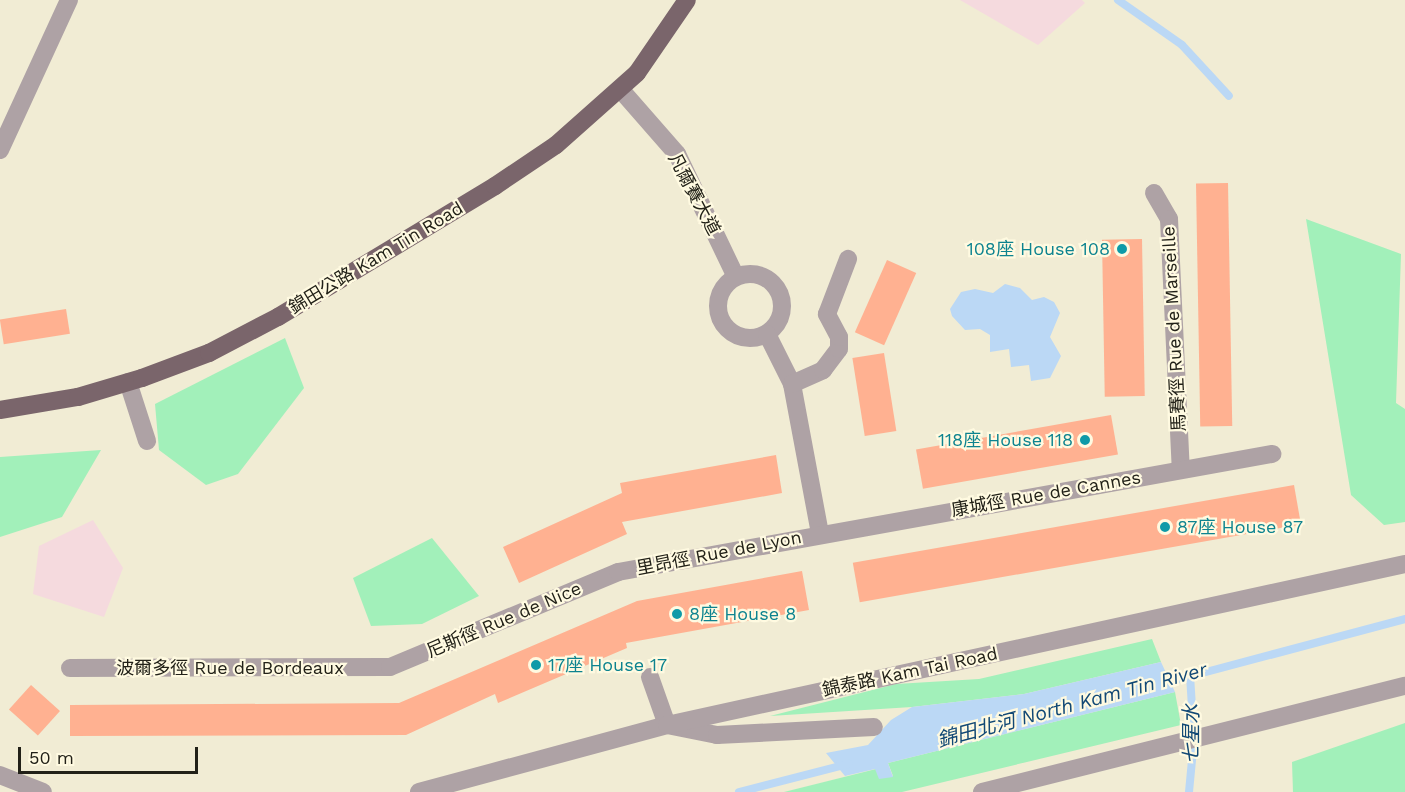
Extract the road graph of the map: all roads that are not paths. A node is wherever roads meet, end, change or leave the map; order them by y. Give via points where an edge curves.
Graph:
1 (69, 0) edge
2 (687, 0) edge
3 (621, 90) junction
4 (0, 150) edge
5 (1154, 193) dead end
6 (848, 259) dead end
7 (736, 276) junction
8 (766, 334) junction
9 (128, 382) junction
10 (792, 384) junction
11 (0, 410) edge
12 (147, 441) dead end
13 (1272, 454) dead end
14 (1181, 471) junction
15 (820, 533) junction
16 (1405, 564) edge
17 (618, 572) joint
18 (70, 668) dead end
19 (390, 668) joint
20 (650, 677) dead end
21 (1405, 686) edge
22 (667, 724) junction
23 (874, 727) dead end
24 (0, 775) edge
25 (43, 792) edge
26 (419, 792) edge
27 (982, 792) edge

1 - 4 street
2 - 3 main road, 錦田公路 Kam Tin Road via 652,55
3 - 7 street, 凡爾賽大道 via 677,154
3 - 9 main road, 錦田公路 Kam Tin Road via 564,139 503,181 298,305 208,353
5 - 14 street, 馬賽徑 Rue de Marseille via 1169,219
6 - 10 street via 827,314 839,337 839,349 823,370
7 - 8 street via 758,275 776,286 783,307 775,327
7 - 8 street via 721,291 721,321 736,336 757,338
8 - 10 street
9 - 11 main road, 錦田公路 Kam Tin Road via 68,399
9 - 12 street
10 - 15 street
13 - 14 street, 康城徑 Rue de Cannes
14 - 15 street, 康城徑 Rue de Cannes
15 - 17 street, 里昂徑 Rue de Lyon
16 - 22 street, 錦泰路 Kam Tai Road
17 - 19 street, 尼斯徑 Rue de Nice
18 - 19 street, 波爾多徑 Rue de Bordeaux
20 - 22 street
21 - 27 street
22 - 23 street via 717,735
22 - 26 street, 錦泰路 Kam Tai Road
24 - 25 street

